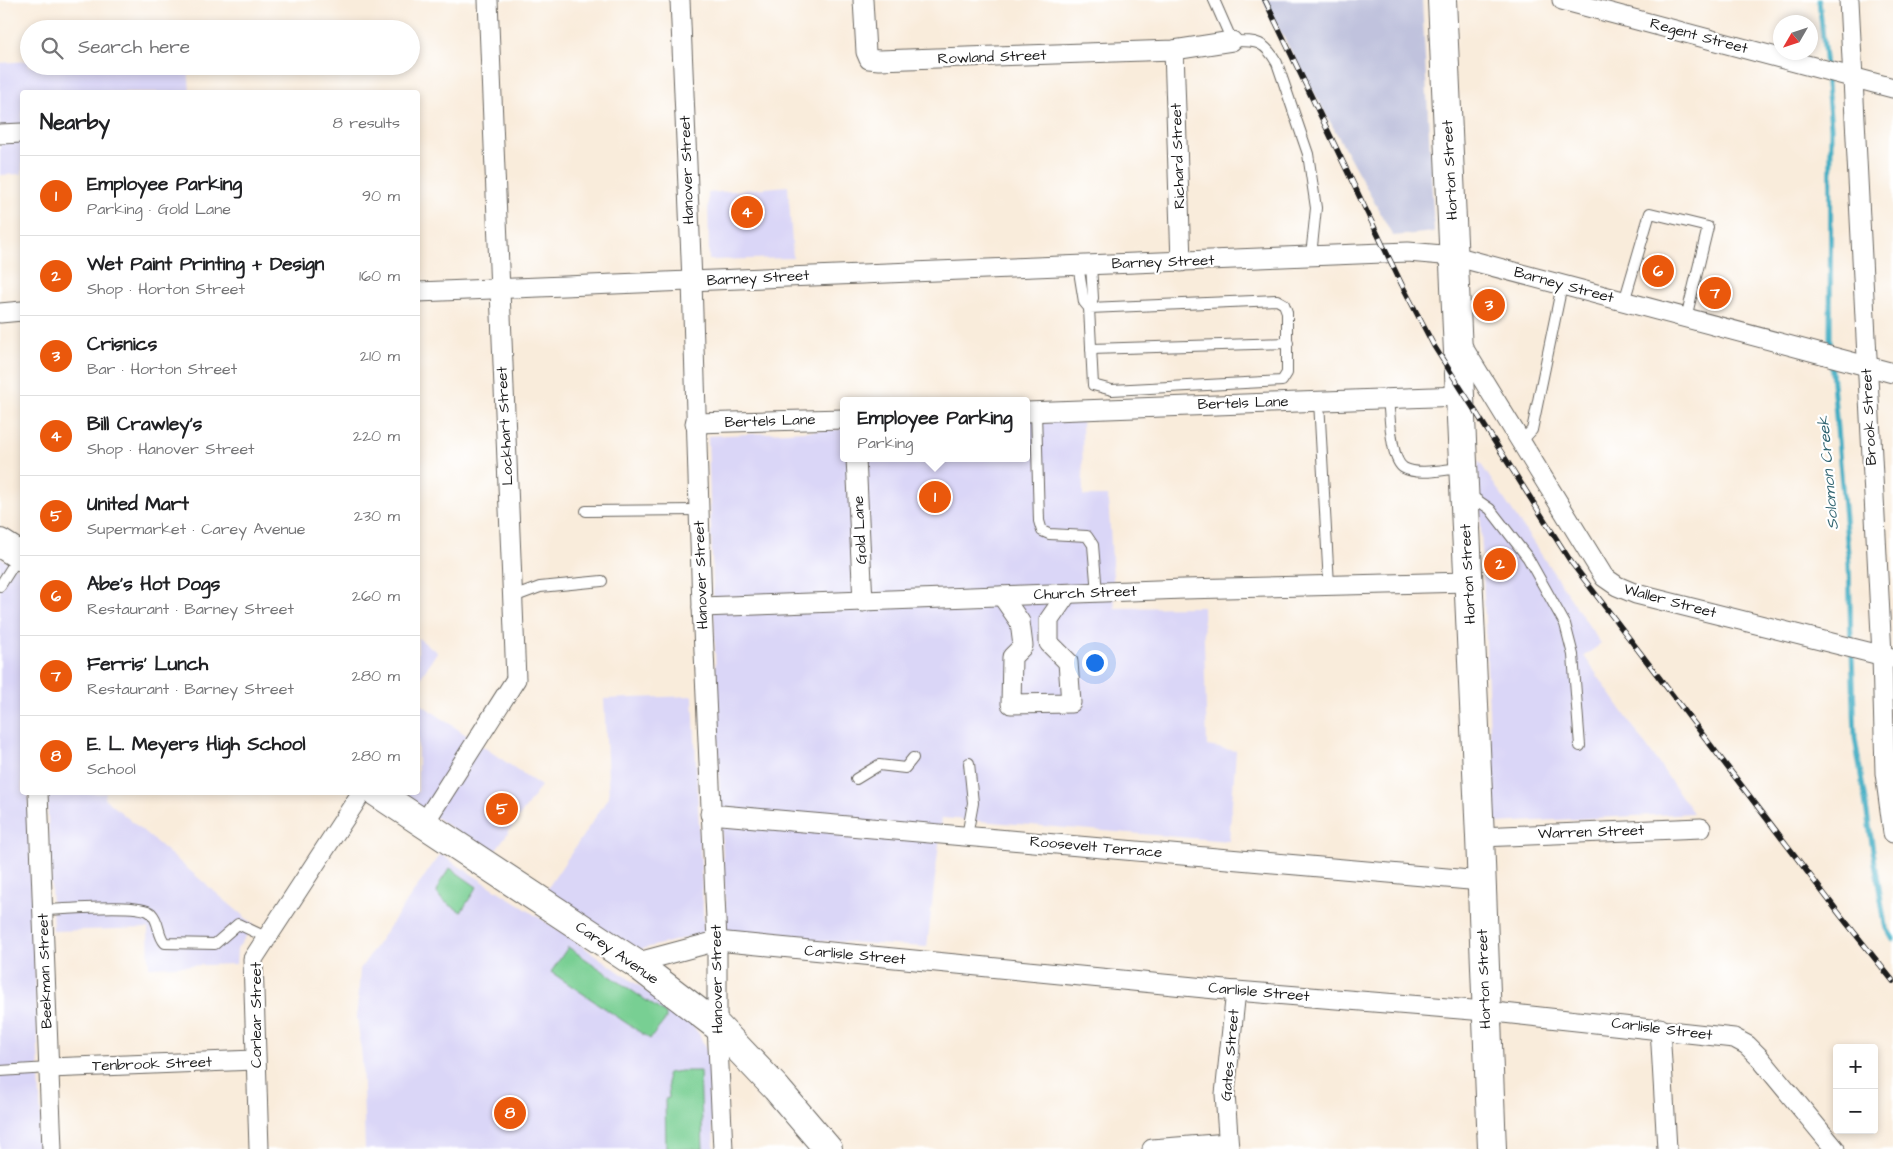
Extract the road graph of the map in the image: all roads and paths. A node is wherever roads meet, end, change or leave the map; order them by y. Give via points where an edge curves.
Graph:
1 (488, 0) edge
2 (680, 0) edge
3 (863, 0) edge
4 (1214, 0) edge
5 (1442, 0) edge
6 (1562, 0) edge
7 (1849, 0) edge
8 (1232, 41) junction
9 (1174, 50) junction
10 (1848, 76) junction
11 (1893, 88) edge
12 (20, 133) edge
13 (0, 134) edge
14 (1312, 256) junction
15 (1454, 256) junction
16 (1181, 262) junction
17 (1085, 265) junction
18 (692, 281) junction
19 (1562, 285) junction
20 (499, 288) junction
21 (420, 292) edge
22 (1624, 302) junction
23 (1089, 308) junction
24 (20, 311) edge
25 (0, 312) edge
26 (1686, 318) junction
27 (1458, 340) junction
28 (1288, 342) junction
29 (1091, 349) junction
30 (1861, 365) junction
31 (1893, 373) edge
32 (1460, 396) junction
33 (1388, 398) junction
34 (1319, 400) junction
35 (1031, 412) edge
36 (840, 419) edge
37 (695, 423) junction
38 (1521, 442) junction
39 (856, 462) edge
40 (1464, 479) junction
41 (698, 510) junction
42 (586, 512) dead end
43 (14, 552) edge
44 (602, 581) dead end
45 (1468, 582) junction
46 (1329, 585) junction
47 (0, 586) edge
48 (1097, 593) junction
49 (1067, 594) junction
50 (1002, 596) junction
51 (513, 597) junction
52 (863, 602) junction
53 (702, 607) junction
54 (1882, 655) edge
55 (1580, 746) dead end
56 (913, 758) dead end
57 (969, 763) dead end
58 (856, 779) dead end
59 (38, 795) edge
60 (360, 795) edge
61 (380, 795) edge
62 (710, 814) junction
63 (423, 825) junction
64 (1701, 828) dead end
65 (1893, 833) edge
66 (967, 836) junction
67 (1480, 837) junction
68 (1482, 881) junction
69 (43, 910) junction
70 (268, 938) junction
71 (717, 942) junction
72 (635, 963) junction
73 (1236, 991) junction
74 (1486, 1011) junction
75 (716, 1026) junction
76 (1660, 1028) junction
77 (255, 1060) junction
78 (49, 1068) junction
79 (0, 1071) edge
80 (1228, 1146) edge
81 (1829, 1146) edge
82 (52, 1149) edge
83 (259, 1149) edge
84 (723, 1149) edge
85 (828, 1149) edge
86 (1152, 1149) edge
87 (1492, 1149) edge
88 (1667, 1149) edge

1 - 20 street, Lockhart Street
2 - 18 street, Hanover Street
3 - 9 street, Rowland Street via 869,59
4 - 8 lane
5 - 15 main road, Horton Street
6 - 10 street, Regent Street
7 - 10 street, Brook Street
8 - 9 street
8 - 14 lane via 1258,41 1270,52 1285,86 1308,154 1316,208
9 - 16 street, Richard Street
10 - 11 street, Regent Street
10 - 30 street, Brook Street
12 - 13 street
14 - 15 street, Barney Street via 1408,252
14 - 16 street, Barney Street
15 - 19 street, Barney Street
15 - 27 main road, Horton Street
16 - 17 street, Barney Street
17 - 18 street, Barney Street
17 - 23 lane via 1084,302
18 - 20 street, Barney Street
18 - 37 street, Hanover Street
19 - 22 street, Barney Street
19 - 38 lane via 1532,430
20 - 21 street, Barney Street
20 - 51 street, Lockhart Street
22 - 26 street, Barney Street
22 - 26 lane via 1650,213 1708,227
23 - 28 lane via 1277,300 1284,304 1287,312
23 - 29 lane
24 - 25 street
26 - 30 street, Barney Street
27 - 32 main road, Horton Street
27 - 38 street, Waller Street
28 - 29 lane
28 - 29 lane via 1287,373 1282,381 1112,390 1093,385
30 - 31 street, Barney Street
30 - 54 street, Brook Street
32 - 33 street, Bertels Lane
32 - 40 main road, Horton Street
33 - 34 street, Bertels Lane
33 - 40 lane via 1396,461 1404,468
34 - 35 street, Bertels Lane
34 - 46 lane
35 - 48 lane via 1042,531 1087,536 1093,545
36 - 37 street, Bertels Lane
37 - 41 street, Hanover Street
38 - 54 street, Waller Street via 1604,577 1617,586 1636,594
39 - 52 street, Gold Lane
40 - 45 main road, Horton Street
40 - 55 lane via 1528,558 1565,624 1573,655
41 - 42 lane
41 - 53 street, Hanover Street
43 - 47 lane
44 - 51 lane via 540,587
45 - 46 street, Church Street
45 - 67 main road, Horton Street
46 - 48 street, Church Street
48 - 49 street, Church Street
49 - 50 street, Church Street
49 - 50 street via 1049,620 1049,643 1068,662 1071,703 1011,704 1012,657 1023,646 1020,622
50 - 52 street, Church Street
51 - 63 street, Lockhart Street via 516,679
52 - 53 street, Church Street
53 - 62 street, Hanover Street
54 - 65 street, Brook Street via 1885,773
56 - 58 lane via 905,768 879,765
57 - 66 lane via 973,803
59 - 69 street, Beekman Street
60 - 70 street, Corlear Street
61 - 63 main road, Carey Avenue
62 - 66 street, Roosevelt Terrace
62 - 71 street, Hanover Street
63 - 72 main road, Carey Avenue
64 - 67 street, Warren Street
66 - 68 street, Roosevelt Terrace
67 - 68 main road, Horton Street
68 - 74 main road, Horton Street
69 - 70 lane via 132,907 149,911 158,922 160,938 165,943 216,944 238,924
69 - 78 street, Beekman Street
70 - 77 street, Corlear Street via 253,959
71 - 72 street, Carlisle Street
71 - 73 street, Carlisle Street
71 - 75 street, Hanover Street
72 - 75 main road, Carey Avenue
73 - 74 street, Carlisle Street
73 - 80 street, Gates Street via 1225,1094
74 - 76 street, Carlisle Street
74 - 87 main road, Horton Street
75 - 84 street, Hanover Street
75 - 85 main road, Carey Avenue via 776,1088
76 - 81 street, Carlisle Street via 1734,1038 1747,1045
76 - 88 street
77 - 78 street, Tenbrook Street
77 - 83 street, Corlear Street
78 - 79 lane
78 - 82 street, Beekman Street
80 - 86 street

